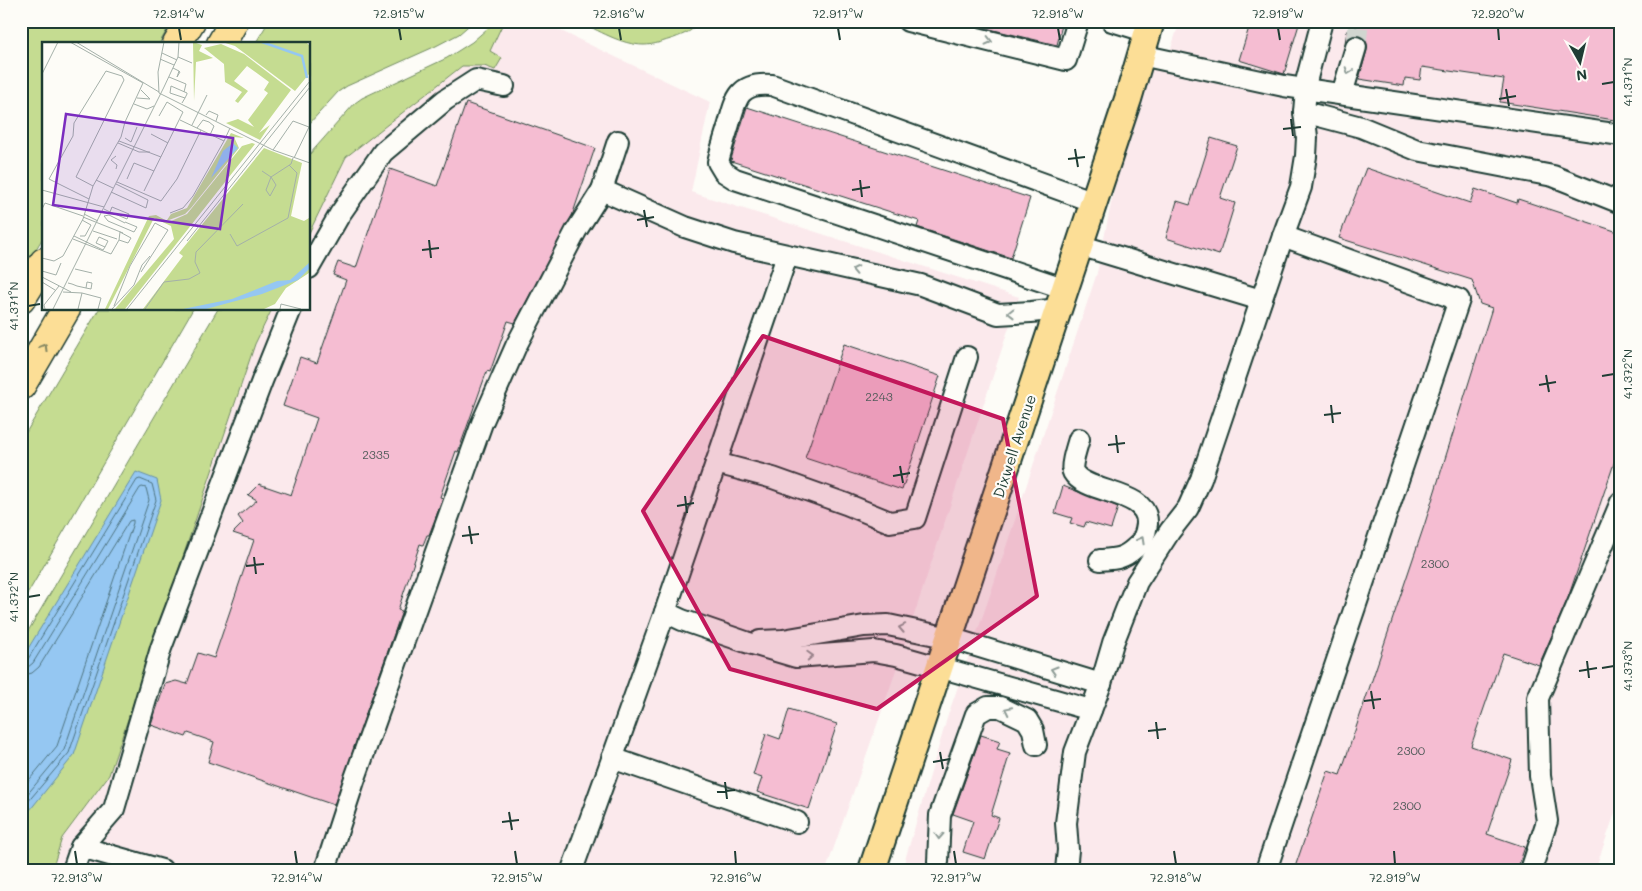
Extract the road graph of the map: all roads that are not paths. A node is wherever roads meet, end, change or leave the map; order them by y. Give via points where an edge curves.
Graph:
1 (191, 21) edge
2 (234, 21) edge
3 (908, 21) edge
4 (1078, 21) edge
5 (1112, 21) edge
6 (1322, 21) edge
7 (1147, 36) edge
8 (178, 42) edge
9 (222, 42) edge
10 (1356, 46) tunnel mouth
11 (504, 86) dead end
12 (1306, 89) junction
13 (1342, 94) junction
14 (1304, 112) junction
15 (1621, 135) edge
16 (618, 142) dead end
17 (602, 190) junction
18 (1094, 202) junction
19 (1621, 203) edge
20 (1283, 236) junction
21 (1079, 245) junction
22 (787, 256) junction
23 (42, 265) edge
24 (310, 266) edge
25 (21, 299) edge
26 (1063, 299) junction
27 (1261, 300) junction
28 (65, 310) edge
29 (291, 310) edge
30 (967, 357) dead end
31 (21, 386) edge
32 (1079, 439) dead end
33 (716, 463) junction
34 (1621, 502) edge
35 (1100, 560) dead end
36 (665, 612) junction
37 (950, 638) junction
38 (746, 642) junction
39 (939, 667) junction
40 (1101, 684) junction
41 (1091, 710) junction
42 (1036, 745) dead end
43 (612, 758) junction
44 (797, 822) dead end
45 (81, 847) junction
46 (938, 862) dead end
47 (73, 870) edge
48 (162, 870) edge
49 (326, 870) edge
50 (572, 870) edge
51 (872, 870) edge
52 (1066, 870) edge
53 (1266, 870) edge
54 (1531, 870) edge

1 - 8 highway
2 - 9 highway
3 -> 4 lane via 1066,60
5 - 7 lane
6 - 12 lane
7 - 12 lane via 1284,86
7 - 18 main road, Dixwell Avenue
10 -> 13 lane
11 - 24 lane via 476,80 445,100 383,152 340,214
12 - 13 lane
12 - 14 lane
13 - 15 lane
14 - 19 lane via 1361,127 1417,150 1554,176
14 - 20 lane via 1307,138 1301,187
16 - 17 lane
17 - 22 lane via 685,226
17 - 49 lane via 576,231 516,346 482,423 354,782
18 - 21 main road, Dixwell Avenue
18 - 26 lane via 772,85 758,84 744,90 736,99 718,162 734,179
20 - 27 lane
20 - 53 lane via 1459,300
21 - 26 main road, Dixwell Avenue
21 - 27 lane
26 -> 22 lane via 1031,312 998,314 921,285
22 - 33 lane
23 - 25 highway
26 - 37 main road, Dixwell Avenue
27 - 40 lane via 1201,479 1188,508 1137,582
31 -> 28 highway
29 - 45 lane via 161,648 114,809
30 - 33 lane via 915,518 890,522 773,478
35 -> 32 lane via 1122,558 1137,548 1146,530 1146,516 1136,502 1087,483 1074,474 1072,469
33 - 36 lane
34 - 54 lane via 1538,698 1540,776 1547,821
36 - 38 lane
36 - 43 lane
37 -> 38 lane via 888,625
37 - 39 main road, Dixwell Avenue
40 -> 37 lane
38 -> 39 lane via 796,657 874,651
39 - 41 lane
39 - 51 main road, Dixwell Avenue
40 - 41 lane
41 - 52 lane via 1075,752 1066,823
42 -> 46 lane via 1027,720 1000,707 988,707 976,714 940,815
43 - 44 lane
43 - 50 lane
45 - 47 lane
45 - 48 lane

